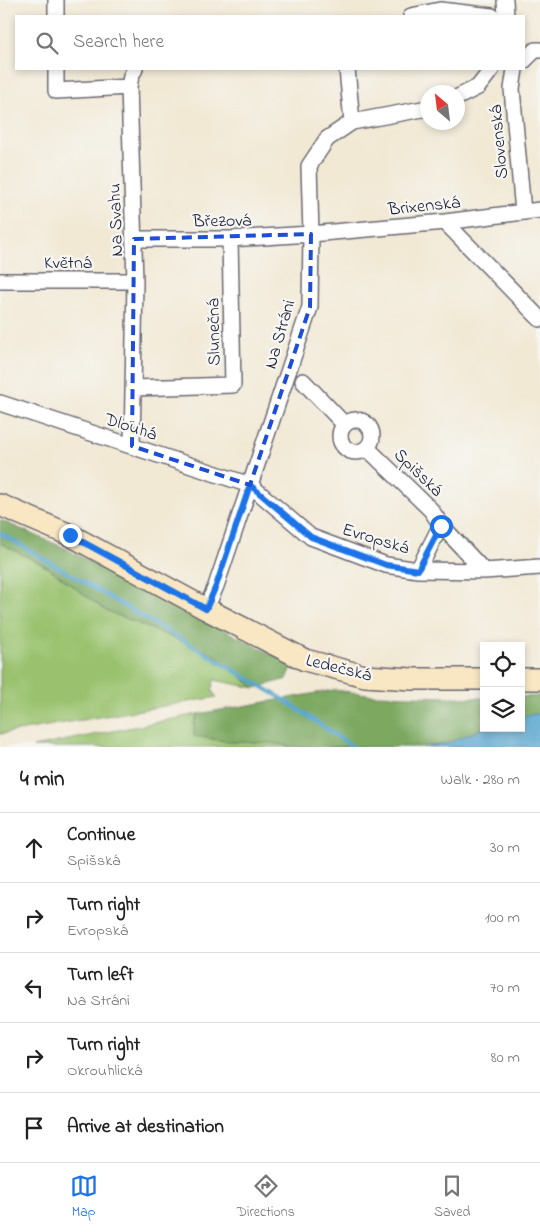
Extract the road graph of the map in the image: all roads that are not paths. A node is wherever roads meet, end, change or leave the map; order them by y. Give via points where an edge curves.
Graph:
1 (56, 0) edge
2 (505, 0) edge
3 (56, 15) edge
4 (415, 15) edge
5 (483, 15) edge
6 (506, 15) edge
7 (540, 50) edge
8 (525, 60) edge
9 (56, 70) edge
10 (134, 70) edge
11 (347, 70) edge
12 (491, 70) edge
13 (515, 70) edge
14 (130, 87) junction
15 (465, 94) edge
16 (420, 109) edge
17 (352, 122) junction
18 (540, 210) edge
19 (523, 212) junction
20 (445, 222) junction
21 (311, 234) junction
22 (134, 239) junction
23 (230, 239) junction
24 (0, 280) edge
25 (135, 281) junction
26 (540, 319) edge
27 (303, 381) dead end
28 (133, 388) junction
29 (0, 403) edge
30 (344, 424) junction
31 (132, 446) junction
32 (367, 448) junction
33 (250, 485) junction
34 (0, 505) edge
35 (441, 526) junction
36 (540, 568) edge
37 (418, 570) junction
38 (484, 571) junction
39 (206, 609) junction
40 (480, 679) edge
41 (525, 679) edge
42 (540, 679) edge

1 - 3 street
2 - 6 street
4 - 5 street via 440,10
7 - 8 street
9 - 14 street via 56,91
10 - 14 street, Na Svahu
11 - 17 street
12 - 15 street via 478,87
13 - 19 street, Slovenská via 512,89
14 - 22 street, Na Svahu
16 - 17 street, Na Stráni
17 - 21 street, Na Stráni via 326,139 309,166
18 - 19 street, Brixenská
19 - 20 street, Brixenská
20 - 21 street, Brixenská
20 - 26 street
21 - 23 street, Březová
21 - 33 street, Na Stráni via 310,307
22 - 23 street, Březová
22 - 25 street, Na Svahu
23 - 28 street, Slunečná via 233,385
24 - 25 street, Květná
25 - 28 street, Na Svahu
27 - 30 street
28 - 31 street, Na Svahu
29 - 31 street, Dlouhá
30 - 32 street, Spišská via 340,435 343,446 356,452
30 - 32 street, Spišská via 357,419 369,426 372,435
31 - 33 street, Dlouhá
32 - 35 street, Spišská via 431,510
33 - 37 street, Evropská via 311,537 386,565
33 - 39 street, Na Stráni
34 - 39 main road, Ledečská via 70,535
35 - 37 street
35 - 38 street, Spišská
36 - 38 street, Evropská
37 - 38 street, Evropská
39 - 40 main road, Ledečská via 305,660 364,676
41 - 42 main road

